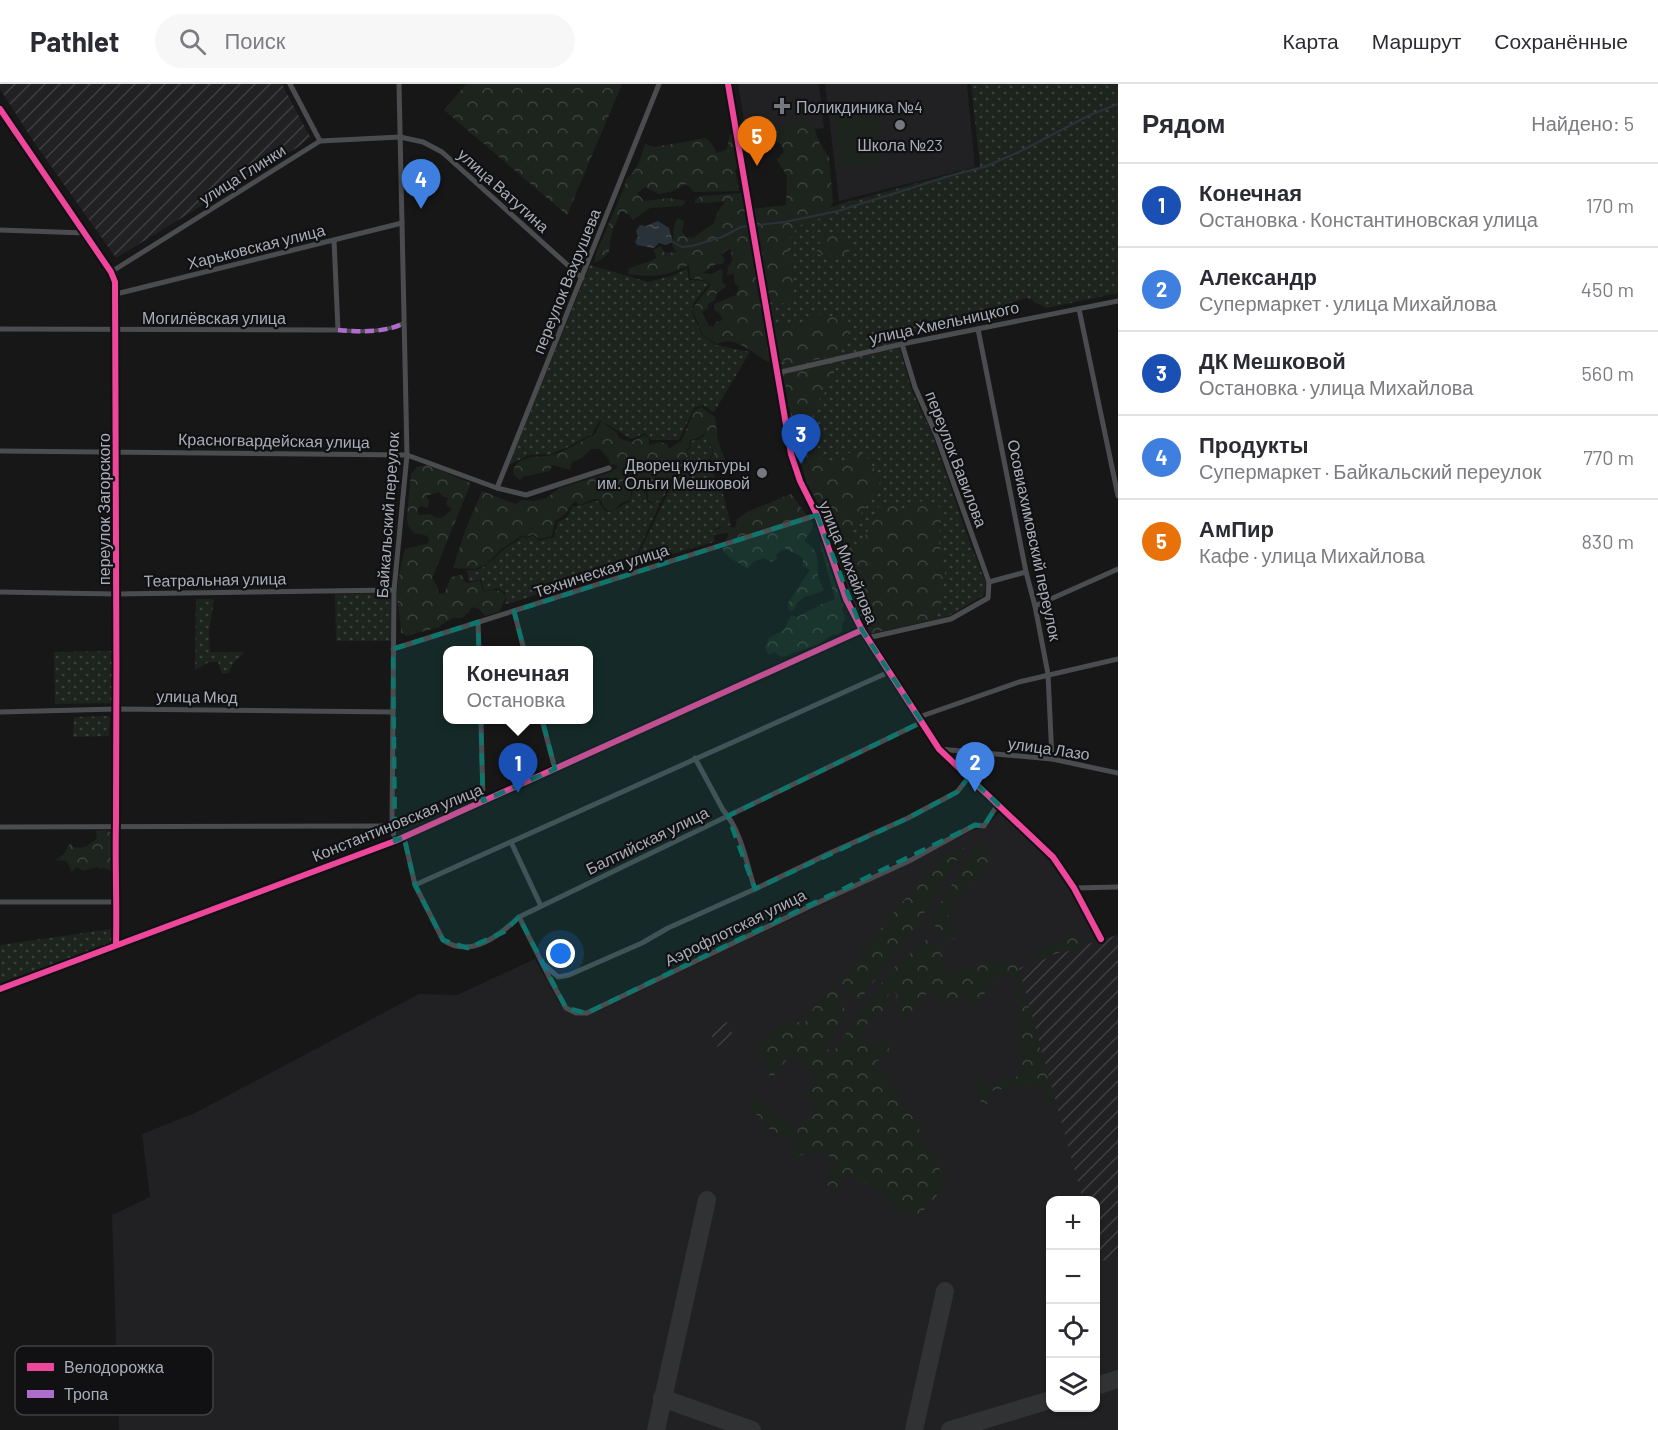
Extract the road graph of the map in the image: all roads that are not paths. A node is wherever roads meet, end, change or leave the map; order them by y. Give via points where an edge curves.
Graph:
1 (290, 84) edge
2 (399, 84) edge
3 (659, 84) edge
4 (728, 84) edge
5 (0, 109) edge
6 (400, 137) junction
7 (320, 141) junction
8 (402, 223) junction
9 (0, 230) edge
10 (85, 232) junction
11 (334, 240) junction
12 (111, 272) junction
13 (582, 278) junction
14 (116, 294) junction
15 (1118, 301) edge
16 (1079, 309) junction
17 (404, 323) junction
18 (0, 329) edge
19 (978, 329) junction
20 (338, 330) junction
21 (116, 331) junction
22 (902, 344) junction
23 (777, 373) junction
24 (0, 451) edge
25 (116, 451) junction
26 (407, 455) junction
27 (609, 468) dead end
28 (497, 488) junction
29 (1118, 496) edge
30 (817, 516) junction
31 (1118, 569) edge
32 (1026, 572) junction
33 (989, 582) junction
34 (394, 590) junction
35 (0, 592) edge
36 (116, 594) junction
37 (1035, 606) junction
38 (514, 611) junction
39 (478, 622) junction
40 (862, 630) junction
41 (867, 638) junction
42 (479, 646) edge
43 (523, 646) edge
44 (393, 649) junction
45 (1118, 659) edge
46 (888, 672) junction
47 (1048, 674) junction
48 (117, 709) junction
49 (0, 712) edge
50 (393, 712) junction
51 (920, 720) junction
52 (481, 724) edge
53 (543, 724) edge
54 (939, 749) junction
55 (694, 758) junction
56 (1052, 759) junction
57 (555, 769) junction
58 (1118, 773) edge
59 (969, 777) junction
60 (483, 801) junction
61 (998, 804) junction
62 (728, 816) junction
63 (116, 826) junction
64 (392, 826) junction
65 (0, 827) edge
66 (404, 837) junction
67 (395, 841) junction
68 (511, 842) junction
69 (415, 885) junction
70 (1118, 887) edge
71 (1074, 888) junction
72 (755, 889) junction
73 (0, 902) edge
74 (117, 902) junction
75 (541, 906) junction
76 (519, 917) junction
77 (1101, 939) dead end
78 (116, 945) junction
79 (542, 963) junction
80 (0, 989) edge

1 - 7 street
2 - 6 street, Байкальский переулок
3 - 13 street, переулок Вахрушева
4 - 23 street, улица Михайлова
5 - 10 street, переулок Загорского
6 - 7 street, улица Глинки
6 - 8 street, Байкальский переулок
6 - 13 street, улица Ватутина via 423,142 441,152
7 - 12 street, улица Глинки
8 - 11 street, Харьковская улица
8 - 17 street, Байкальский переулок
9 - 10 street
10 - 12 street, переулок Загорского
11 - 14 street, Харьковская улица
11 - 20 street
12 - 14 street, переулок Загорского
13 - 28 street, переулок Вахрушева
14 - 21 street, переулок Загорского
15 - 16 street, улица Хмельницкого
16 - 19 street, улица Хмельницкого
16 - 29 street
17 - 20 street via 359,332
17 - 26 street, Байкальский переулок
18 - 21 street, Могилёвская улица
19 - 22 street, улица Хмельницкого
19 - 32 street, Осовиахимовский переулок
20 - 21 street, Могилёвская улица
21 - 25 street, переулок Загорского
22 - 23 street, улица Хмельницкого
22 - 33 street, переулок Вавилова
23 - 30 street, улица Михайлова via 791,454
24 - 25 street, Красногвардейская улица
25 - 26 street, Красногвардейская улица
25 - 36 street, переулок Загорского
26 - 28 street, Красногвардейская улица
26 - 34 street, Байкальский переулок
27 - 28 street, Красногвардейская улица via 526,495
30 - 38 street, Техническая улица
30 - 40 street, улица Михайлова via 846,599
31 - 37 street
32 - 33 street
32 - 37 street, Осовиахимовский переулок
33 - 41 street via 988,598 951,619
34 - 36 street, Театральная улица
34 - 44 street, Байкальский переулок
35 - 36 street, Театральная улица
36 - 48 street, переулок Загорского
37 - 47 street, Осовиахимовский переулок
38 - 39 street, Техническая улица
38 - 43 street
39 - 42 street
39 - 44 street, Техническая улица
40 - 41 street, улица Михайлова
40 - 57 street, Константиновская улица
41 - 46 street, улица Михайлова
44 - 50 street, Байкальский переулок
45 - 47 street, Балтийская улица
46 - 51 street, улица Михайлова
46 - 55 street
47 - 51 street, Балтийская улица
47 - 56 street, Осовиахимовский переулок
48 - 49 street, улица Мюд
48 - 50 street, улица Мюд
48 - 63 street, переулок Загорского
50 - 64 street, Байкальский переулок
51 - 54 street, улица Михайлова
51 - 62 street, Балтийская улица
52 - 60 street
53 - 57 street
54 - 56 street, улица Лазо
54 - 59 street, улица Михайлова
55 - 62 street
55 - 68 street
56 - 58 street, улица Лазо
57 - 60 street, Константиновская улица
59 - 61 street, улица Михайлова
59 - 72 street via 957,792 908,818
60 - 66 street, Константиновская улица
61 - 71 street, улица Михайлова via 1053,857
61 - 79 street, Аэрофлотская улица via 984,826 975,825 909,861 587,1013 566,1008
62 - 72 street via 741,842
62 - 75 street, Балтийская улица
63 - 64 street
63 - 65 street
63 - 74 street, переулок Загорского
64 - 67 street, Байкальский переулок
66 - 67 street, Константиновская улица
66 - 69 street
67 - 78 street, Константиновская улица
68 - 69 street
68 - 75 street
69 - 76 street, Балтийская улица via 443,940 451,946 468,948 486,941 504,932
70 - 71 street
71 - 77 street, улица Михайлова
72 - 79 street via 569,975 558,977
73 - 74 street
74 - 78 street, переулок Загорского
75 - 76 street, Балтийская улица
76 - 79 street, Аэрофлотская улица
78 - 80 street, Константиновская улица

